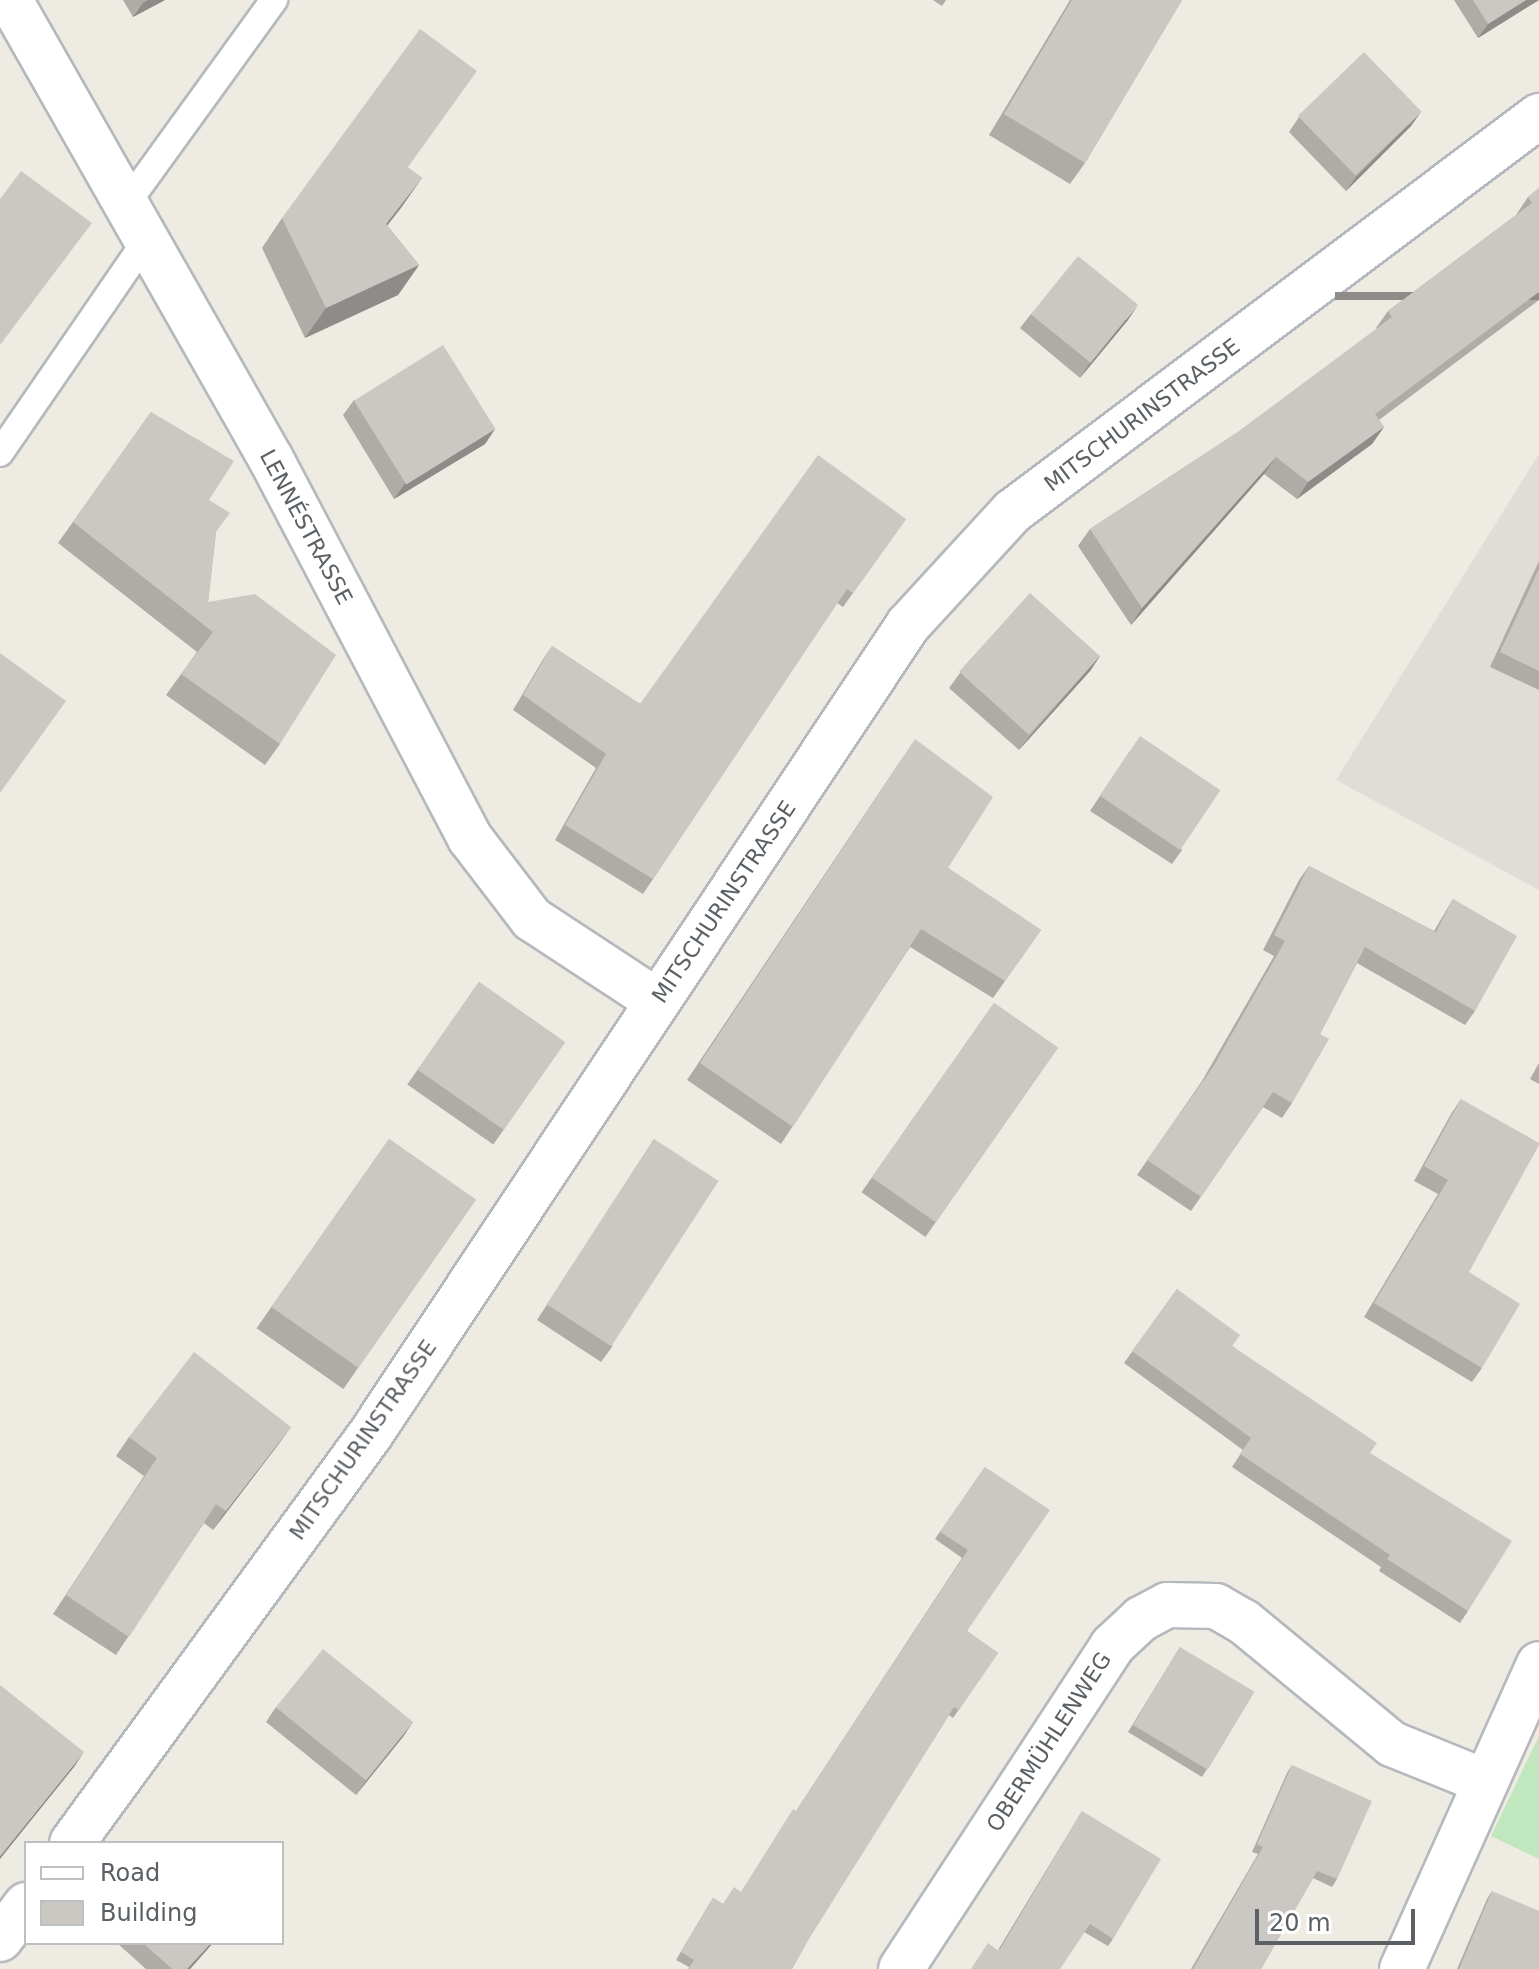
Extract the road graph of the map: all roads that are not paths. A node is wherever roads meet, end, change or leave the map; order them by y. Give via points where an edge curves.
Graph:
1 (10, 0) edge
2 (274, 0) edge
3 (1539, 116) edge
4 (138, 220) junction
5 (0, 453) edge
6 (657, 1001) junction
7 (1539, 1664) edge
8 (1486, 1782) junction
9 (73, 1841) edge
10 (24, 1908) edge
11 (0, 1939) edge
12 (901, 1969) edge
13 (1402, 1969) edge

1 - 4 street, LENNÉSTRASSE
2 - 4 lane
3 - 6 street, MITSCHURINSTRASSE via 1013,511 908,625
4 - 5 lane
4 - 6 street, LENNÉSTRASSE via 271,459 470,838 532,919
6 - 9 street, MITSCHURINSTRASSE via 370,1435
7 - 8 street
8 - 12 street, OBERMÜHLENWEG via 1392,1744 1244,1622 1216,1606 1167,1605 1141,1619 1112,1646
8 - 13 street
10 - 11 street

